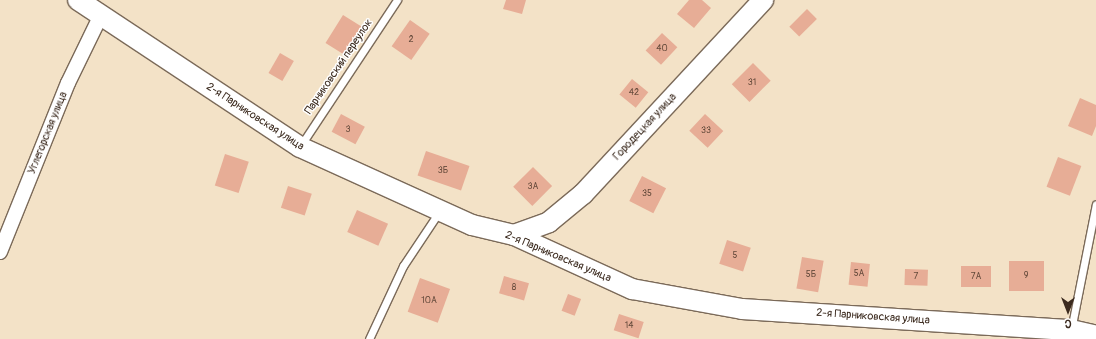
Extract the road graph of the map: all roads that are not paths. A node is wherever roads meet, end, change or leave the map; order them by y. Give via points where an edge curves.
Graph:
1 (78, 0) edge
2 (397, 0) edge
3 (763, 0) edge
4 (101, 15) junction
5 (300, 147) junction
6 (1096, 204) edge
7 (440, 211) junction
8 (514, 235) junction
9 (0, 252) edge
10 (1071, 330) junction
11 (1094, 337) edge
12 (369, 339) edge

1 - 4 street, 2-я Парниковская улица
2 - 5 lane, Парниковский переулок
3 - 8 street, Городецкая улица via 583,194 549,222
4 - 5 street, 2-я Парниковская улица
4 - 9 street, Углегорская улица via 68,83
5 - 7 street, 2-я Парниковская улица
6 - 10 lane
7 - 8 street, 2-я Парниковская улица via 472,225
7 - 12 lane via 404,266
8 - 10 street, 2-я Парниковская улица via 632,289 742,309
10 - 11 street, 2-я Парниковская улица

